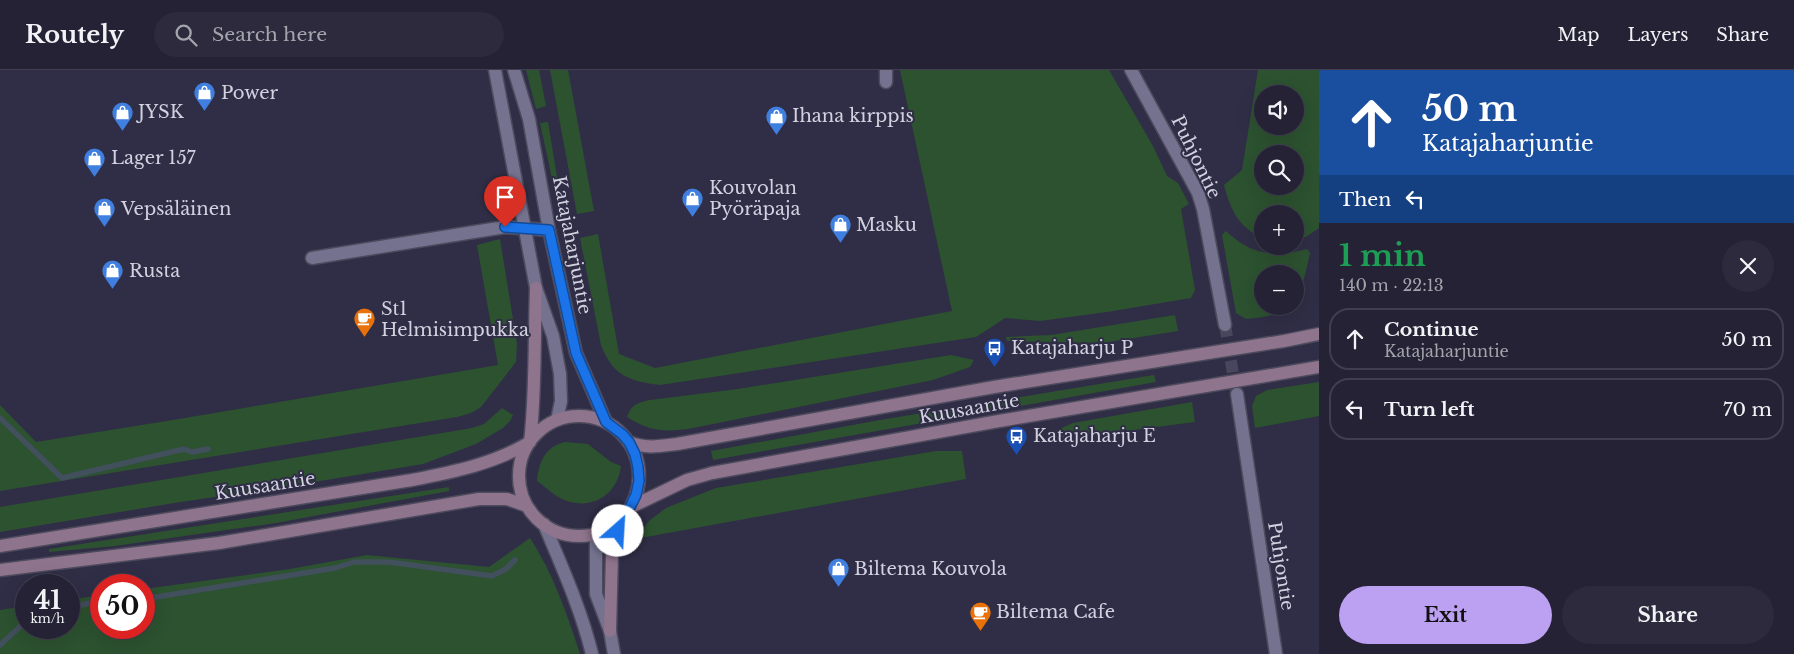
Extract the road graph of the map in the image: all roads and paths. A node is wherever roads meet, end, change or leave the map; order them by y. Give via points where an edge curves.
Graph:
1 (495, 70) edge
2 (514, 70) edge
3 (1131, 70) edge
4 (523, 228) junction
5 (549, 230) junction
6 (312, 258) dead end
7 (536, 288) junction
8 (1225, 325) tunnel mouth
9 (1319, 334) edge
10 (1319, 367) edge
11 (1237, 394) tunnel mouth
12 (557, 420) junction
13 (606, 422) junction
14 (530, 442) junction
15 (629, 442) junction
16 (528, 506) junction
17 (630, 507) junction
18 (622, 518) junction
19 (544, 524) junction
20 (596, 534) junction
21 (0, 546) edge
22 (0, 570) edge
23 (610, 631) junction
24 (592, 654) edge
25 (614, 654) edge
26 (1276, 654) edge

1 - 4 street
2 - 5 street, Katajaharjuntie via 529,119
3 - 8 street, Puhjontie via 1198,193
4 - 5 street
4 - 6 street via 505,227
4 - 7 street
5 - 13 street, Katajaharjuntie via 576,353
7 - 12 street via 553,336 560,374 561,401
7 - 14 main road via 536,363
9 - 15 main road, Kuusaantie via 677,444 651,447
10 - 17 main road, Kuusaantie via 712,473 687,480
11 - 26 street, Puhjontie
12 - 13 main road via 577,416
12 - 14 main road
13 - 15 main road
14 - 16 main road via 522,457 520,474 521,491
14 - 21 main road, Kuusaantie via 471,468 412,480
15 - 17 main road via 635,454 639,481
16 - 19 main road
16 - 22 main road via 508,499 479,499 219,543
17 - 18 main road
18 - 20 main road
18 - 23 main road via 612,553
19 - 20 main road via 569,535
19 - 24 street via 567,578
20 - 23 street via 596,594
23 - 25 street

